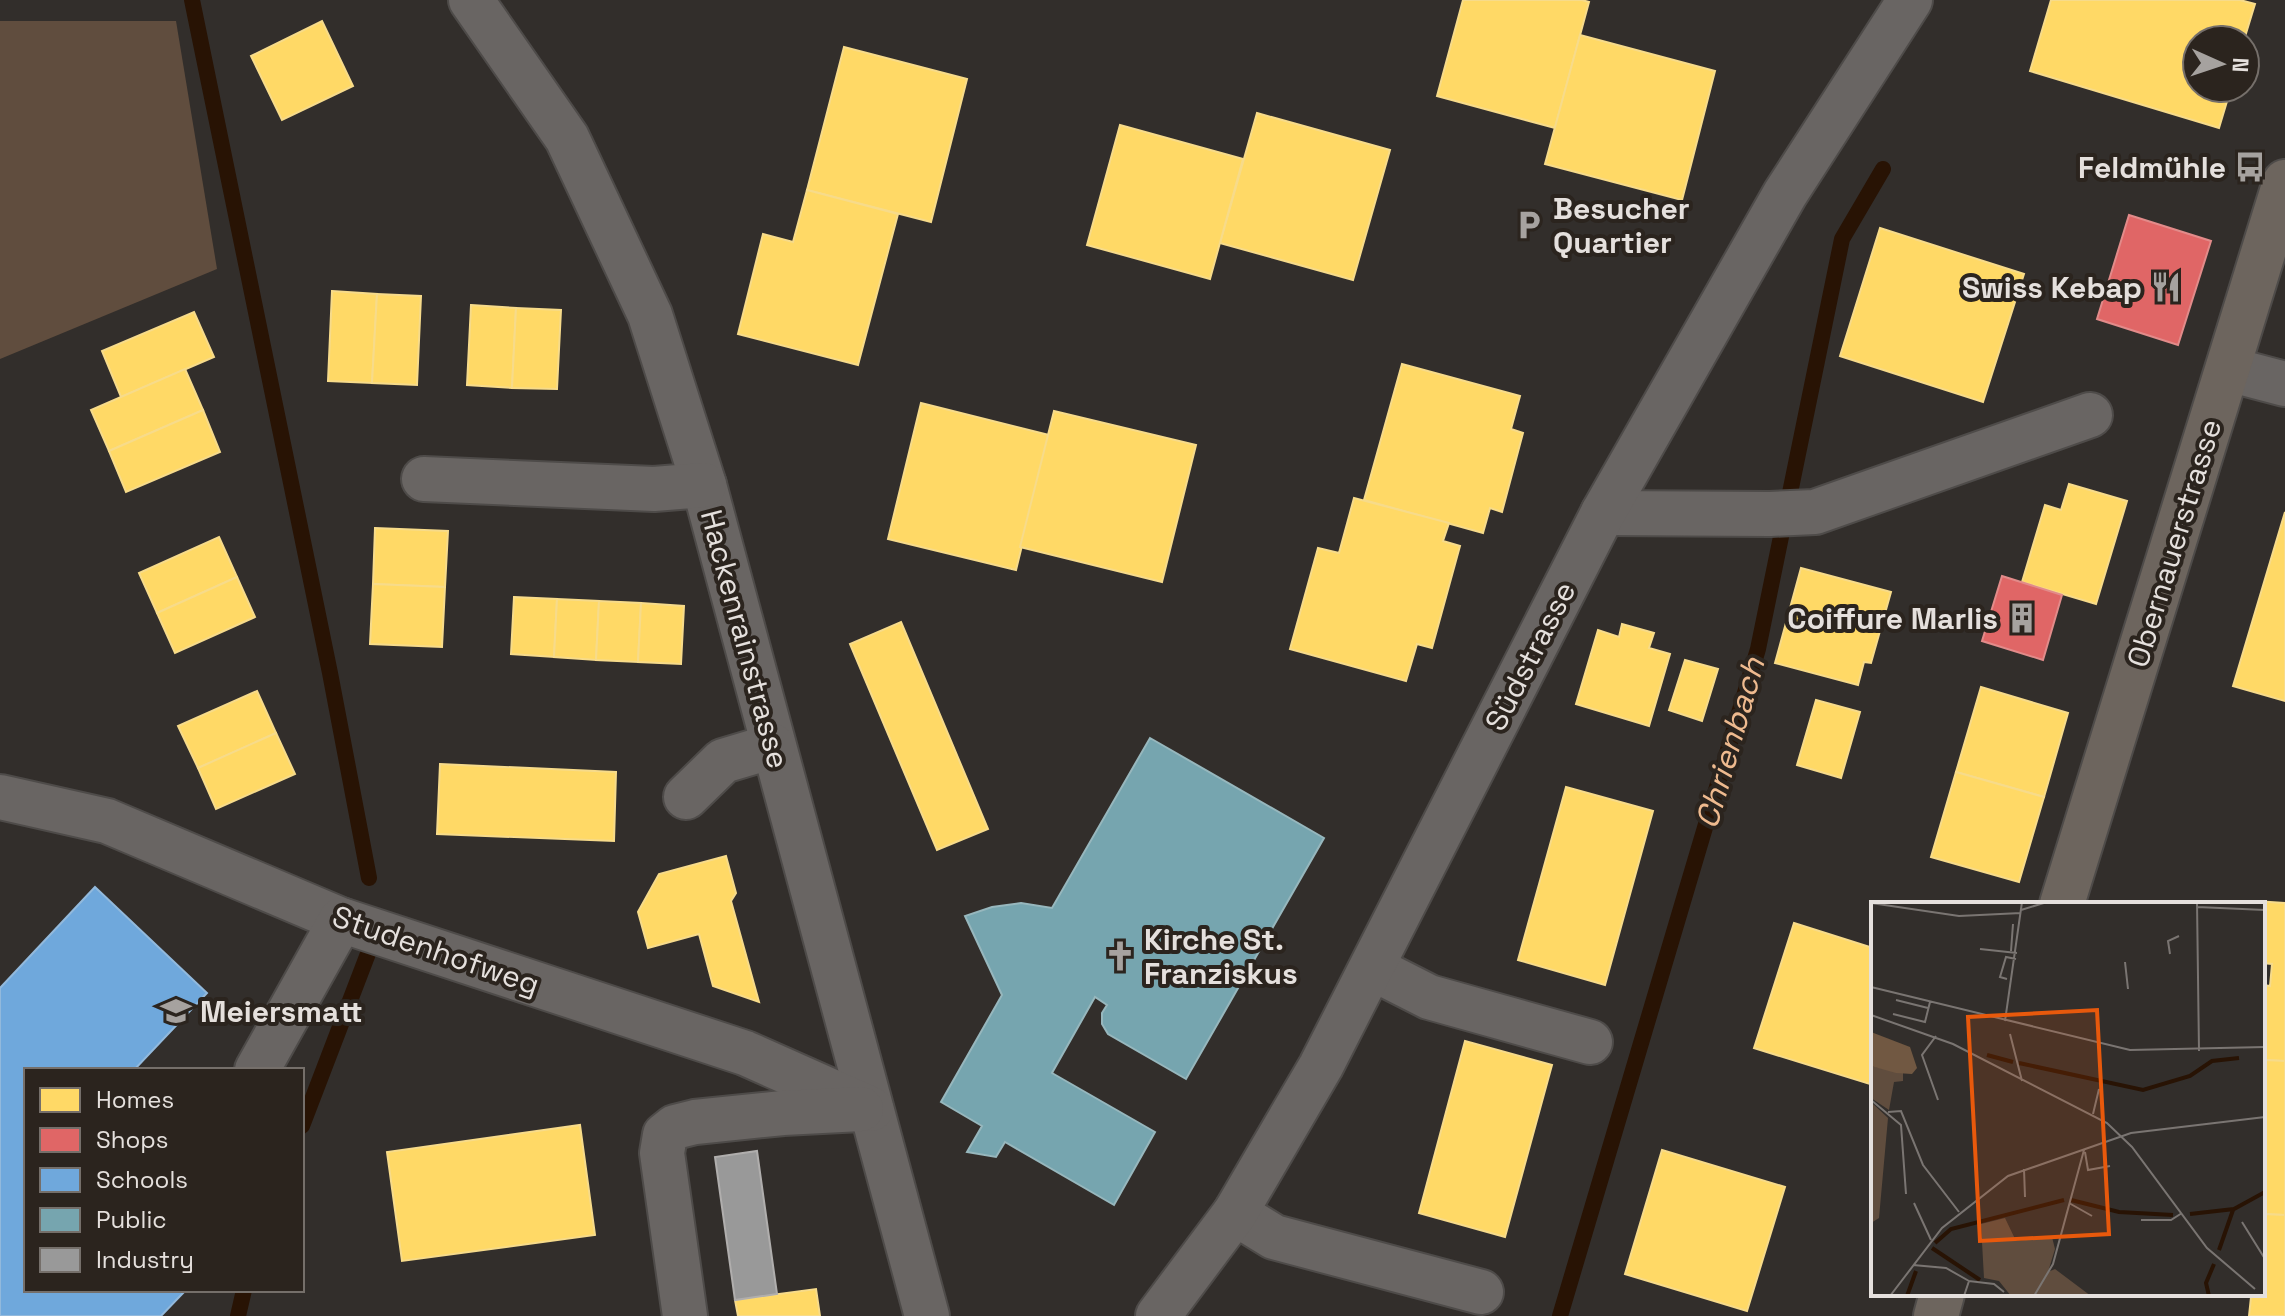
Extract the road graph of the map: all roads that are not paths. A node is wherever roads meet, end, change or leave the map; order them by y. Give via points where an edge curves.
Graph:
1 (471, 0) edge
2 (1910, 0) edge
3 (2285, 182) edge
4 (2228, 369) junction
5 (2285, 384) edge
6 (2090, 415) dead end
7 (424, 479) dead end
8 (704, 485) junction
9 (1603, 513) junction
10 (773, 746) junction
11 (0, 797) edge
12 (686, 797) dead end
13 (2063, 902) edge
14 (341, 920) junction
15 (1372, 968) junction
16 (1590, 1042) dead end
17 (258, 1068) edge
18 (871, 1109) junction
19 (1235, 1213) junction
20 (1481, 1292) dead end
21 (1941, 1296) edge
22 (685, 1316) edge
23 (927, 1316) edge
24 (1158, 1316) edge
25 (1936, 1316) edge

1 - 8 street, Hackenrainstrasse via 567,138 650,315
2 - 9 street, Südstrasse via 1785,194
3 - 4 main road, Obernauerstrasse
4 - 5 street
4 - 13 main road, Obernauerstrasse
6 - 9 street via 1815,512
7 - 8 street via 654,489
8 - 10 street, Hackenrainstrasse
9 - 15 street, Südstrasse
10 - 12 street via 723,761
10 - 18 street, Hackenrainstrasse
11 - 14 street, Studenhofweg via 107,821
14 - 17 street
14 - 18 street, Studenhofweg via 745,1053
15 - 16 street via 1429,997
15 - 19 street, Südstrasse
18 - 22 street via 695,1122 665,1135 662,1153
18 - 23 street, Hackenrainstrasse
19 - 20 street via 1274,1237
19 - 24 street, Südstrasse
21 - 25 main road

